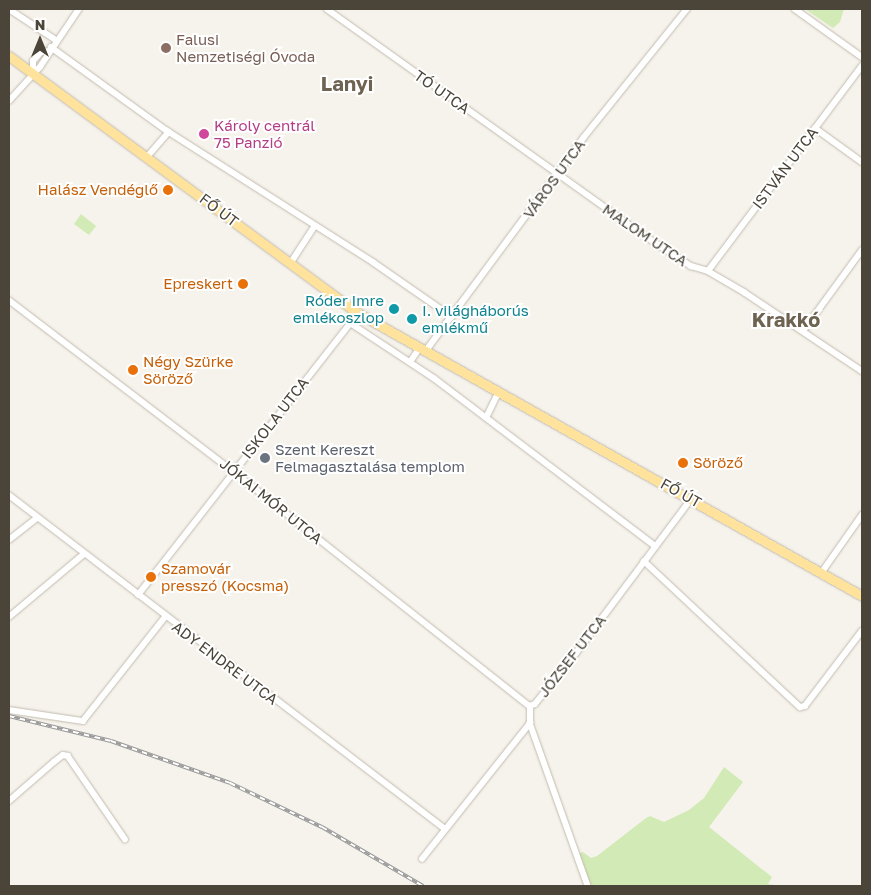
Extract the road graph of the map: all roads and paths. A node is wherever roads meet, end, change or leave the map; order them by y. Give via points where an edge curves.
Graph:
1 (9, 9) edge
2 (79, 9) edge
3 (327, 9) edge
4 (687, 9) edge
5 (795, 9) edge
6 (56, 40) junction
7 (50, 49) junction
8 (9, 56) edge
9 (862, 57) edge
10 (862, 66) edge
11 (33, 72) junction
12 (9, 101) edge
13 (815, 128) junction
14 (169, 132) junction
15 (148, 157) junction
16 (862, 162) edge
17 (557, 175) junction
18 (314, 227) junction
19 (862, 250) edge
20 (290, 264) junction
21 (708, 272) junction
22 (9, 300) edge
23 (358, 313) junction
24 (452, 317) junction
25 (349, 322) junction
26 (803, 331) junction
27 (422, 351) junction
28 (410, 362) junction
29 (862, 371) edge
30 (498, 393) junction
31 (486, 418) junction
32 (233, 471) junction
33 (9, 495) edge
34 (691, 499) junction
35 (862, 515) edge
36 (38, 518) junction
37 (9, 540) edge
38 (655, 546) junction
39 (84, 554) junction
40 (644, 561) junction
41 (822, 572) junction
42 (138, 595) junction
43 (862, 596) edge
44 (9, 617) edge
45 (165, 618) junction
46 (862, 631) edge
47 (530, 706) junction
48 (9, 710) edge
49 (530, 723) junction
50 (9, 801) edge
51 (444, 828) junction
52 (125, 840) dead end
53 (422, 859) dead end
54 (588, 886) edge

1 - 6 street
2 - 6 street
3 - 17 street, TÓ UTCA
4 - 17 street, VÁROS UTCA
5 - 9 street
6 - 7 street
7 - 11 street via 41,52 33,61
7 - 14 street
8 - 11 main road, FŐ ÚT
10 - 13 street, ISTVÁN UTCA
11 - 12 street
11 - 15 main road, FŐ ÚT
13 - 16 street
13 - 21 street, ISTVÁN UTCA
14 - 15 street
14 - 18 street
15 - 20 main road, FŐ ÚT
17 - 21 street, MALOM UTCA via 691,266
17 - 24 street, VÁROS UTCA
18 - 20 street
18 - 24 street via 373,262
19 - 26 street
20 - 23 main road, FŐ ÚT
21 - 26 street, MALOM UTCA
22 - 32 street, JÓKAI MÓR UTCA
23 - 25 street, ISKOLA UTCA
23 - 27 main road, FŐ ÚT
24 - 27 street, VÁROS UTCA
25 - 28 street
25 - 32 street, ISKOLA UTCA
26 - 29 street, MALOM UTCA
27 - 28 street
27 - 30 main road, FŐ ÚT
28 - 31 street
30 - 31 street
30 - 34 main road, FŐ ÚT
31 - 38 street
32 - 42 street, ISKOLA UTCA
32 - 47 street, JÓKAI MÓR UTCA
33 - 36 street, ADY ENDRE UTCA
34 - 38 street, JÓZSEF UTCA
34 - 41 main road, FŐ ÚT
35 - 41 street
36 - 37 street
36 - 39 street, ADY ENDRE UTCA
38 - 40 street, JÓZSEF UTCA
39 - 42 street, ADY ENDRE UTCA
39 - 44 street
40 - 46 street via 796,705 805,706
40 - 47 street, JÓZSEF UTCA via 576,653
41 - 43 main road, FŐ ÚT
42 - 45 street, ADY ENDRE UTCA
45 - 48 street via 83,721
45 - 51 street, ADY ENDRE UTCA
47 - 49 street, JÓZSEF UTCA
49 - 51 street
49 - 54 street, JÓZSEF UTCA
50 - 52 street via 63,755 68,756
51 - 53 street via 440,838

